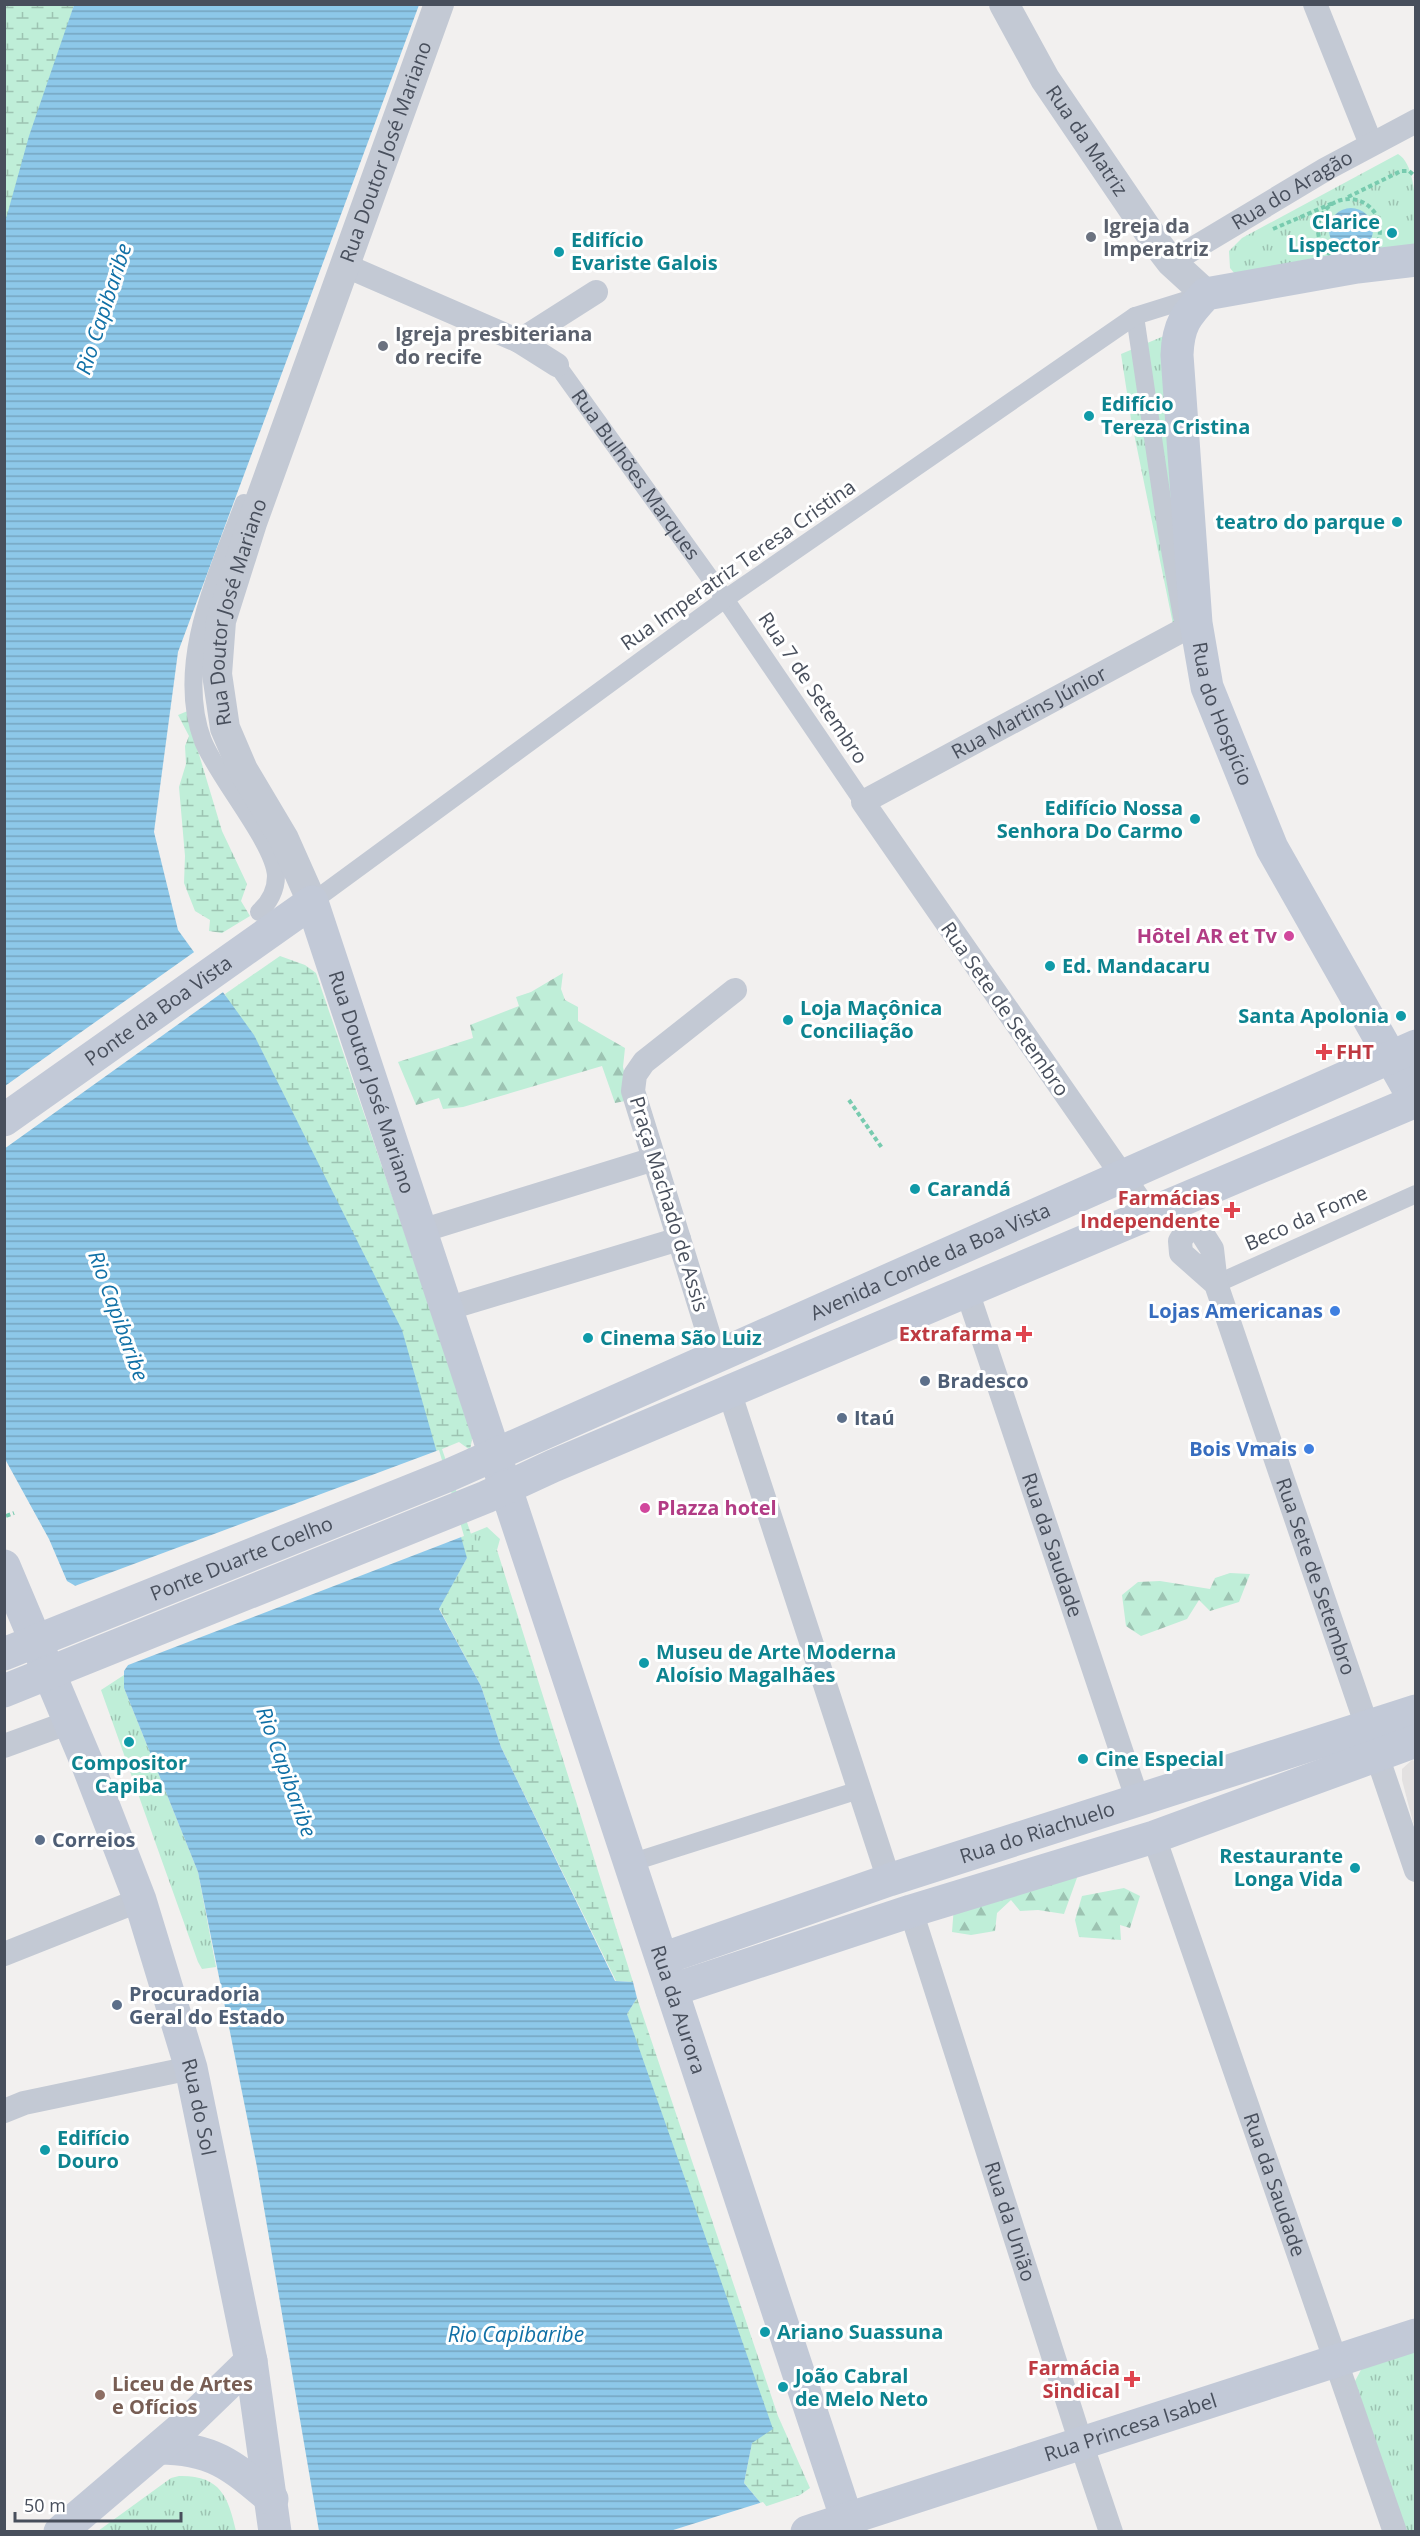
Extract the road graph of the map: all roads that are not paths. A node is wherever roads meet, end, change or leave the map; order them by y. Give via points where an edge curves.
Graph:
1 (429, 4) edge
2 (439, 4) edge
3 (1004, 4) edge
4 (1315, 4) edge
5 (1414, 126) edge
6 (1371, 144) junction
7 (1416, 260) edge
8 (1171, 262) junction
9 (344, 265) junction
10 (596, 292) dead end
11 (1206, 294) junction
12 (1135, 316) junction
13 (519, 341) junction
14 (557, 365) joint
15 (725, 599) junction
16 (1190, 627) junction
17 (863, 802) junction
18 (312, 902) junction
19 (264, 921) junction
20 (735, 990) dead end
21 (1403, 1052) edge
22 (1415, 1101) edge
23 (4, 1120) edge
24 (654, 1159) junction
25 (1121, 1176) junction
26 (1416, 1194) edge
27 (1149, 1214) junction
28 (421, 1231) junction
29 (679, 1239) junction
30 (1216, 1284) joint
31 (968, 1291) junction
32 (446, 1309) junction
33 (715, 1355) junction
34 (729, 1392) junction
35 (495, 1454) junction
36 (447, 1476) joint
37 (506, 1488) junction
38 (460, 1508) joint
39 (8, 1584) edge
40 (36, 1641) junction
41 (4, 1653) edge
42 (51, 1673) junction
43 (4, 1691) edge
44 (1416, 1711) edge
45 (70, 1722) junction
46 (1372, 1741) junction
47 (1416, 1741) edge
48 (4, 1746) edge
49 (859, 1790) junction
50 (1138, 1801) junction
51 (1154, 1837) junction
52 (630, 1863) junction
53 (1416, 1870) edge
54 (889, 1880) junction
55 (140, 1900) junction
56 (911, 1911) junction
57 (4, 1954) edge
58 (662, 1959) junction
59 (672, 1990) junction
60 (191, 2068) junction
61 (4, 2110) edge
62 (1416, 2335) edge
63 (251, 2361) junction
64 (1334, 2361) junction
65 (1081, 2443) junction
66 (159, 2448) junction
67 (272, 2499) junction
68 (849, 2525) edge
69 (60, 2532) edge
70 (275, 2532) edge
71 (807, 2532) edge
72 (1111, 2532) edge
73 (1395, 2532) edge

1 - 19 street via 212,590 201,631 193,679 194,707 217,770 271,853 276,876
2 - 9 street, Rua Doutor José Mariano
3 - 8 street, Rua da Matriz via 1046,79
4 - 6 street
5 - 6 street, Rua do Aragão
6 - 8 street, Rua do Aragão
7 - 11 main road
8 - 11 street, Rua da Matriz
9 - 13 street, Rua Bulhões Marques
9 - 18 street, Rua Doutor José Mariano via 226,600 217,653 218,691 225,728 243,770 284,839
10 - 13 street
11 - 12 street, Rua Imperatriz Teresa Cristina
11 - 16 main road, Rua do Hospício via 1189,312 1178,333
12 - 15 street, Rua Imperatriz Teresa Cristina
12 - 16 street, Rua do Hospício via 1167,533
13 - 14 street, Rua Bulhões Marques
14 - 15 street, Rua Bulhões Marques
15 - 17 street, Rua 7 de Setembro
15 - 18 street, Rua Imperatriz Teresa Cristina
16 - 17 street, Rua Martins Júnior
16 - 21 main road, Rua do Hospício via 1207,687 1272,848
17 - 25 street, Rua Sete de Setembro
18 - 19 main road, Ponte da Boa Vista
18 - 28 main road, Rua Doutor José Mariano
19 - 23 main road, Ponte da Boa Vista
20 - 24 street, Praça Machado de Assis via 644,1062 635,1075 633,1091
21 - 22 main road, Rua do Hospício
21 - 25 main road, Avenida Conde da Boa Vista
22 - 27 main road, Avenida Conde da Boa Vista
24 - 28 street
24 - 29 street, Praça Machado de Assis
25 - 27 street, Rua Sete de Setembro
25 - 33 main road, Avenida Conde da Boa Vista
26 - 30 street, Beco da Fome
27 - 31 main road, Avenida Conde da Boa Vista
28 - 32 main road, Rua Doutor José Mariano
29 - 32 street
29 - 33 street, Praça Machado de Assis
30 - 46 street, Rua Sete de Setembro
31 - 34 main road, Avenida Conde da Boa Vista
31 - 50 street, Rua da Saudade
32 - 35 main road, Rua Doutor José Mariano
33 - 35 main road, Avenida Conde da Boa Vista
34 - 37 main road, Avenida Conde da Boa Vista
34 - 49 street
35 - 36 main road, Avenida Conde da Boa Vista
35 - 37 main road, Rua Doutor José Mariano
36 - 40 main road, Ponte Duarte Coelho
37 - 38 main road, Avenida Conde da Boa Vista
37 - 52 main road, Rua da Aurora
38 - 42 main road, Ponte Duarte Coelho
39 - 40 main road, Rua do Sol
40 - 41 main road, Ponte Duarte Coelho
40 - 42 main road, Rua do Sol
42 - 43 main road, Ponte Duarte Coelho
42 - 45 main road, Rua do Sol
44 - 46 main road, Rua do Riachuelo
45 - 48 street
45 - 55 main road, Rua do Sol
46 - 47 main road, Rua do Riachuelo
46 - 50 main road, Rua do Riachuelo
46 - 51 main road, Rua do Riachuelo
46 - 53 street, Rua Sete de Setembro
49 - 52 street
49 - 54 street
50 - 54 main road, Rua do Riachuelo
51 - 56 main road, Rua do Riachuelo
51 - 64 street, Rua da Saudade
52 - 58 main road, Rua da Aurora
54 - 58 main road, Rua do Riachuelo
55 - 57 street
55 - 60 main road, Rua do Sol
56 - 59 main road, Rua do Riachuelo
56 - 65 street, Rua da União
58 - 59 main road, Rua da Aurora
59 - 68 main road, Rua da Aurora
60 - 61 street
60 - 63 main road, Rua do Sol
62 - 64 main road, Rua Princesa Isabel
63 - 66 main road
63 - 67 main road, Rua do Sol
64 - 65 main road, Rua Princesa Isabel
64 - 73 street, Rua da Saudade
65 - 68 main road, Rua Princesa Isabel
65 - 72 street, Rua da União
66 - 67 main road via 187,2448 213,2456 239,2471
66 - 69 main road
67 - 70 main road, Rua do Sol
68 - 71 main road, Rua Princesa Isabel

